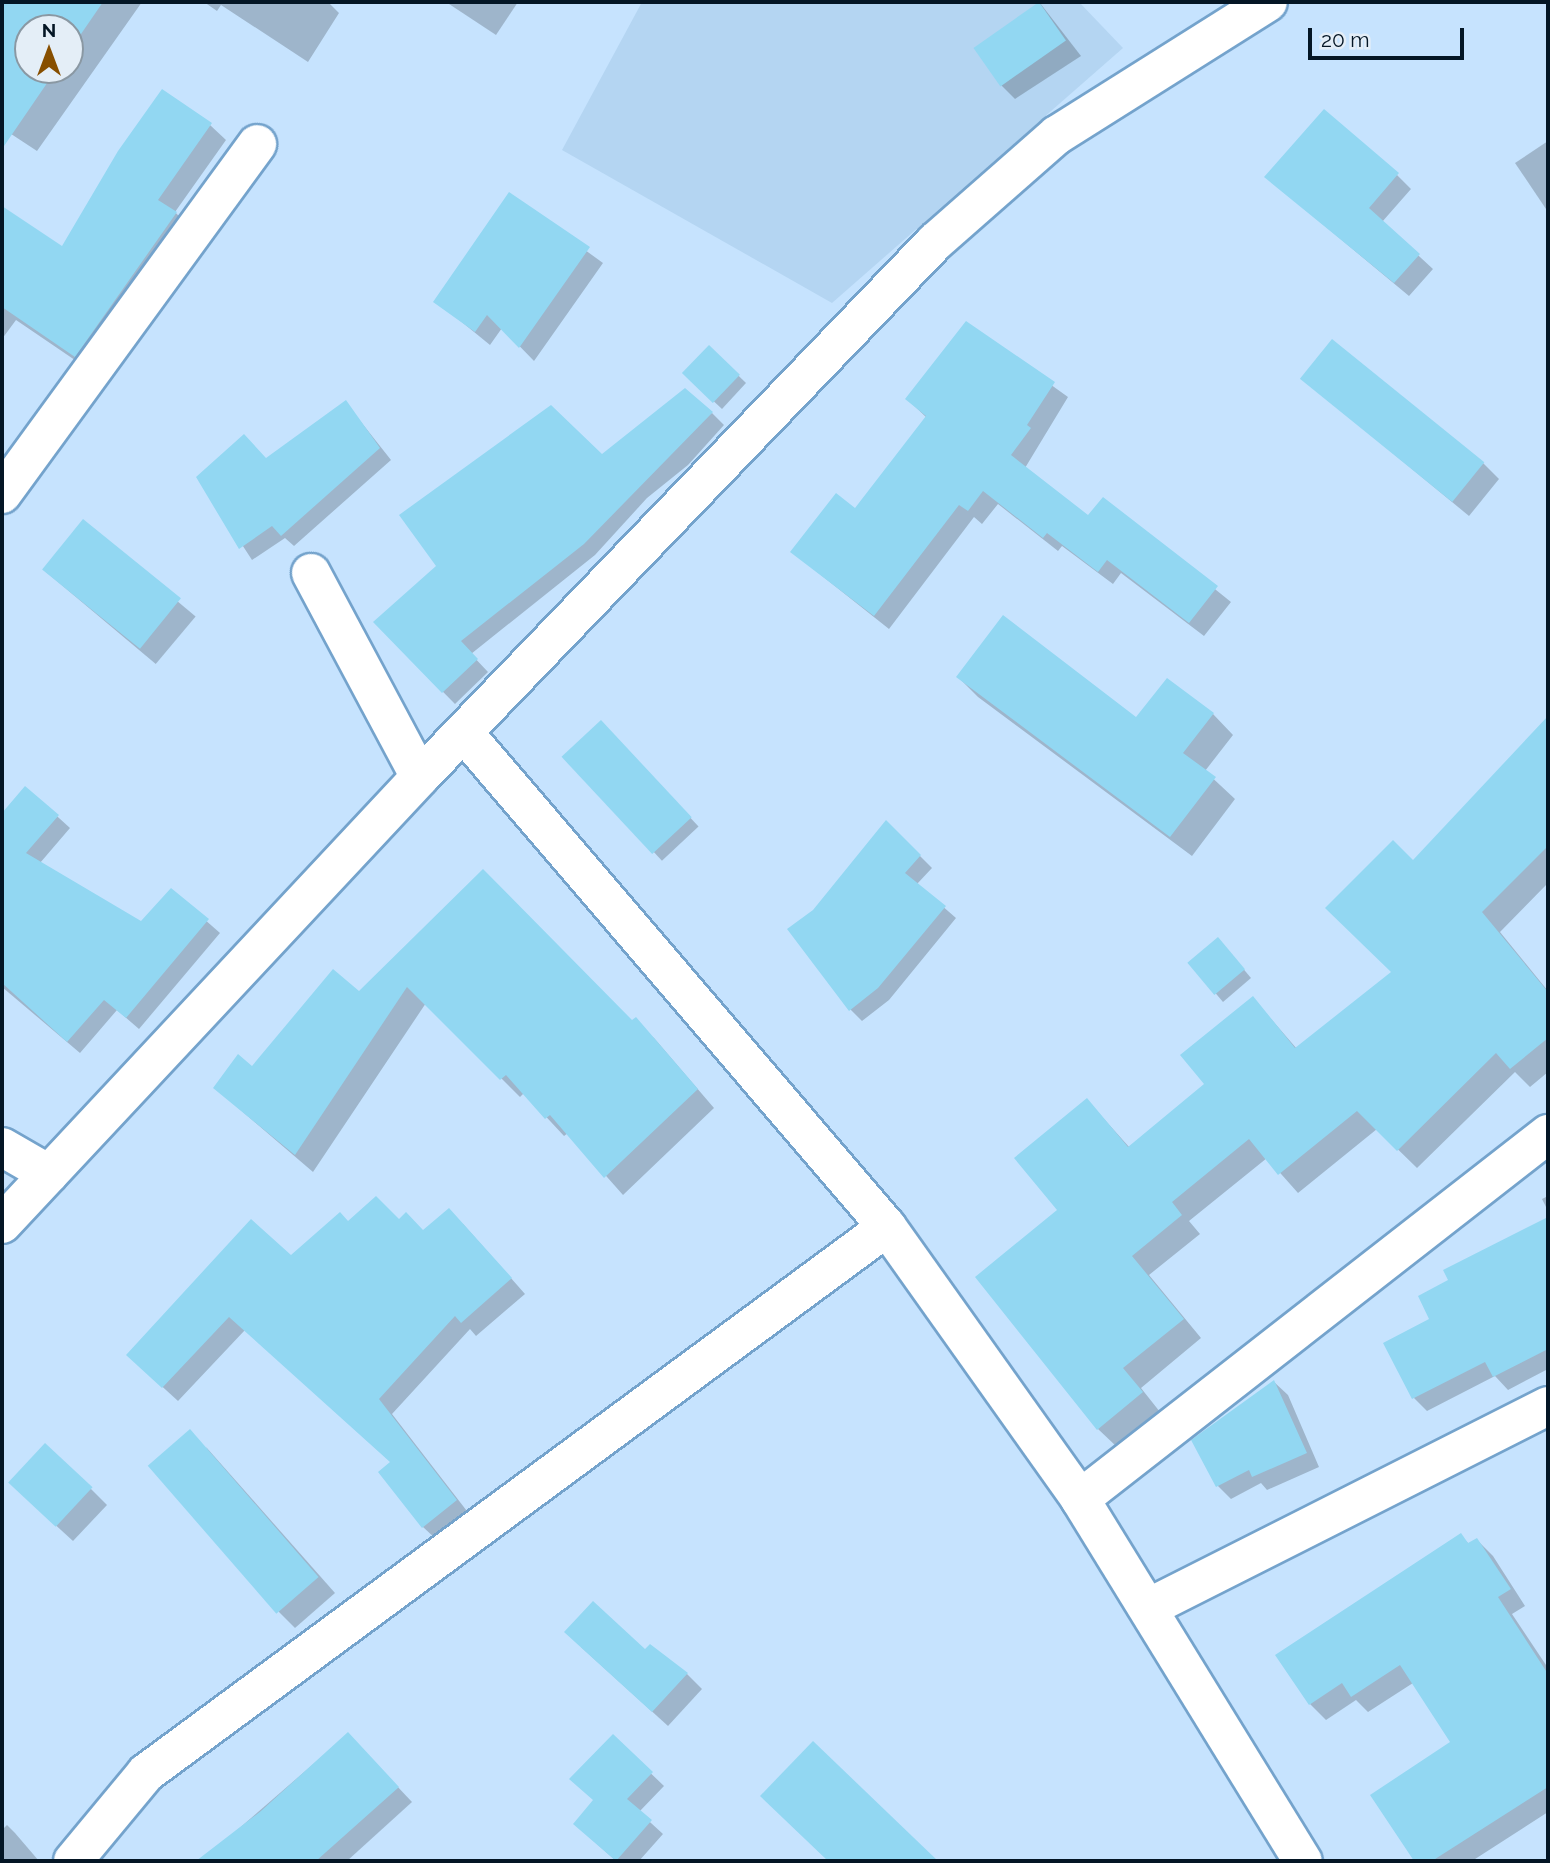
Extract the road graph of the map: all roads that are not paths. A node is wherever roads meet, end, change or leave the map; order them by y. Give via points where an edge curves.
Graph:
1 (1260, 7) edge
2 (257, 144) dead end
3 (2, 495) edge
4 (311, 573) dead end
5 (464, 733) junction
6 (420, 777) junction
7 (1548, 1134) edge
8 (2, 1147) edge
9 (49, 1174) junction
10 (2, 1224) edge
11 (887, 1227) junction
12 (1548, 1406) edge
13 (1080, 1499) junction
14 (1150, 1607) junction
15 (73, 1861) edge
16 (1303, 1861) edge

1 - 5 street via 1057,135 935,242
2 - 3 street
4 - 6 street
5 - 6 street
5 - 11 street
6 - 9 street
7 - 13 street
8 - 9 street
9 - 10 street
11 - 13 street
11 - 15 street via 146,1773
12 - 14 street
13 - 14 street
14 - 16 street

